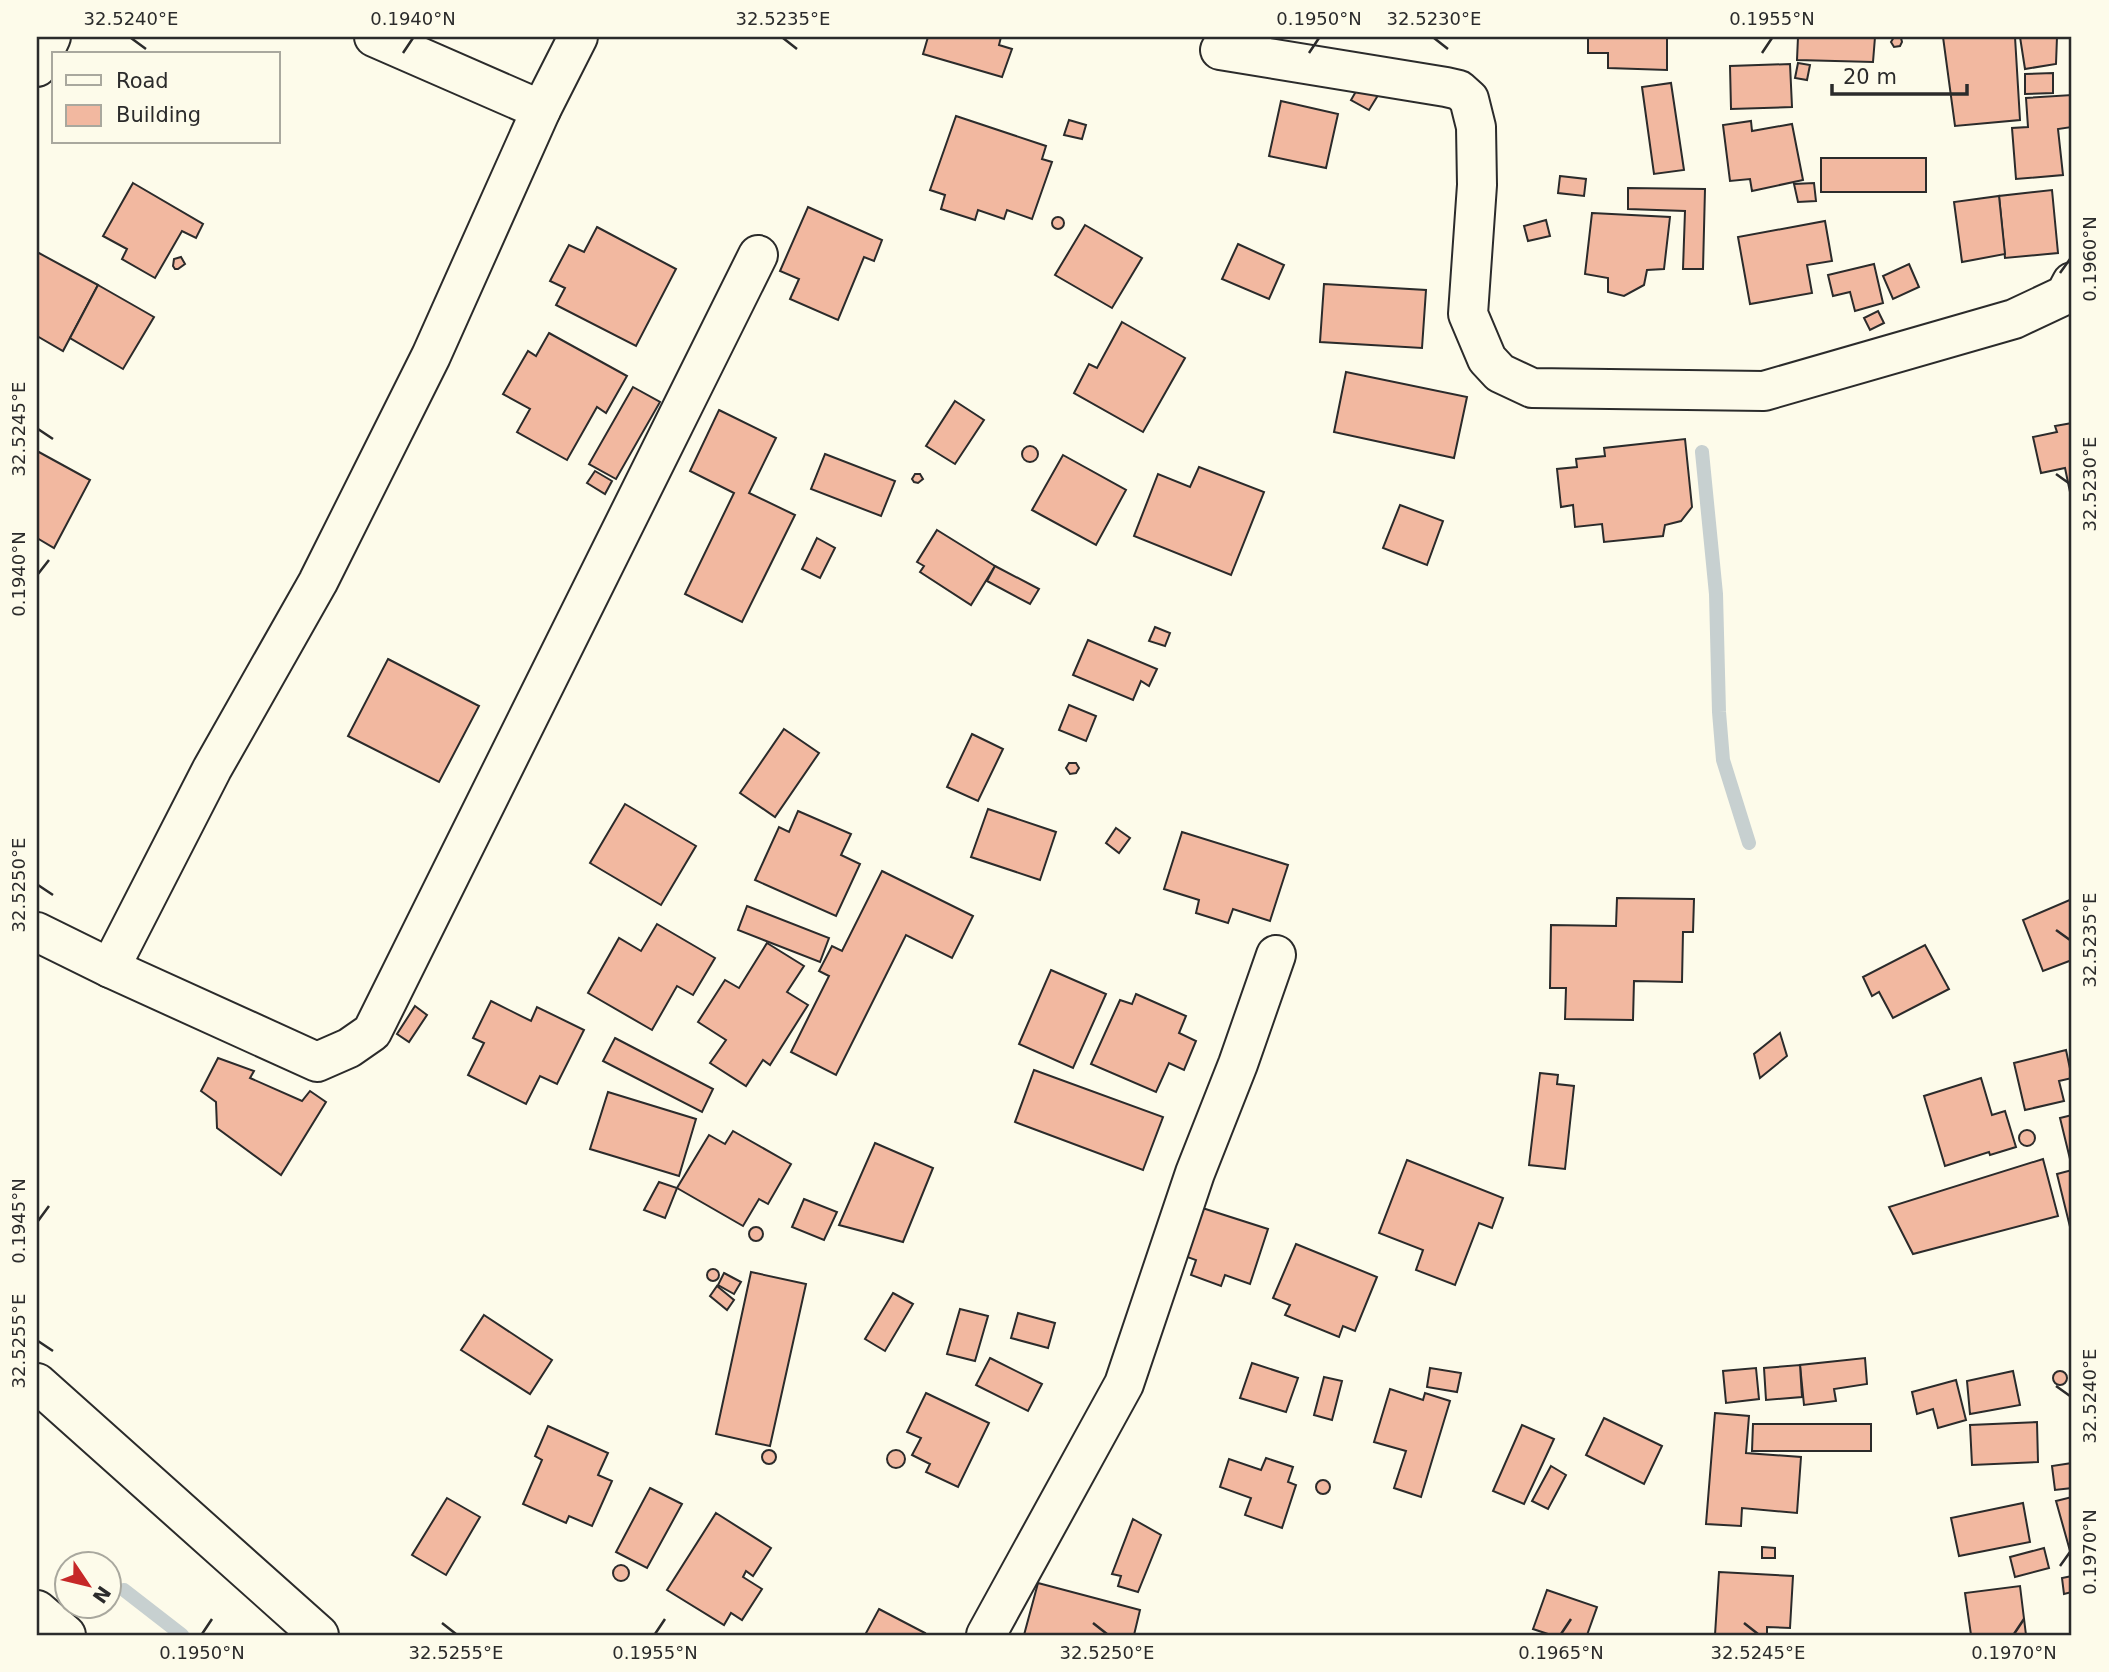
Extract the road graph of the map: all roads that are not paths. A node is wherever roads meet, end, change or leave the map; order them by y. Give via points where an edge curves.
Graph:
1 (51, 37) edge
2 (374, 37) edge
3 (578, 37) edge
4 (1220, 50) dead end
5 (37, 67) edge
6 (541, 110) junction
7 (758, 256) dead end
8 (2072, 282) edge
9 (37, 932) edge
10 (1276, 956) dead end
11 (110, 968) junction
12 (37, 1383) edge
13 (37, 1610) edge
14 (66, 1635) edge
15 (319, 1635) edge
16 (986, 1635) edge

1 - 5 main road
2 - 6 main road
3 - 6 main road
4 - 8 main road via 1447,87 1469,99 1477,161 1468,314 1487,359 1500,373 1532,388 1765,391 2014,319 2065,295
6 - 11 main road via 431,356 318,582 212,769
7 - 11 main road via 372,1032 317,1062
9 - 11 main road
10 - 16 main road via 1195,1173 1124,1384
12 - 15 main road
13 - 14 main road

